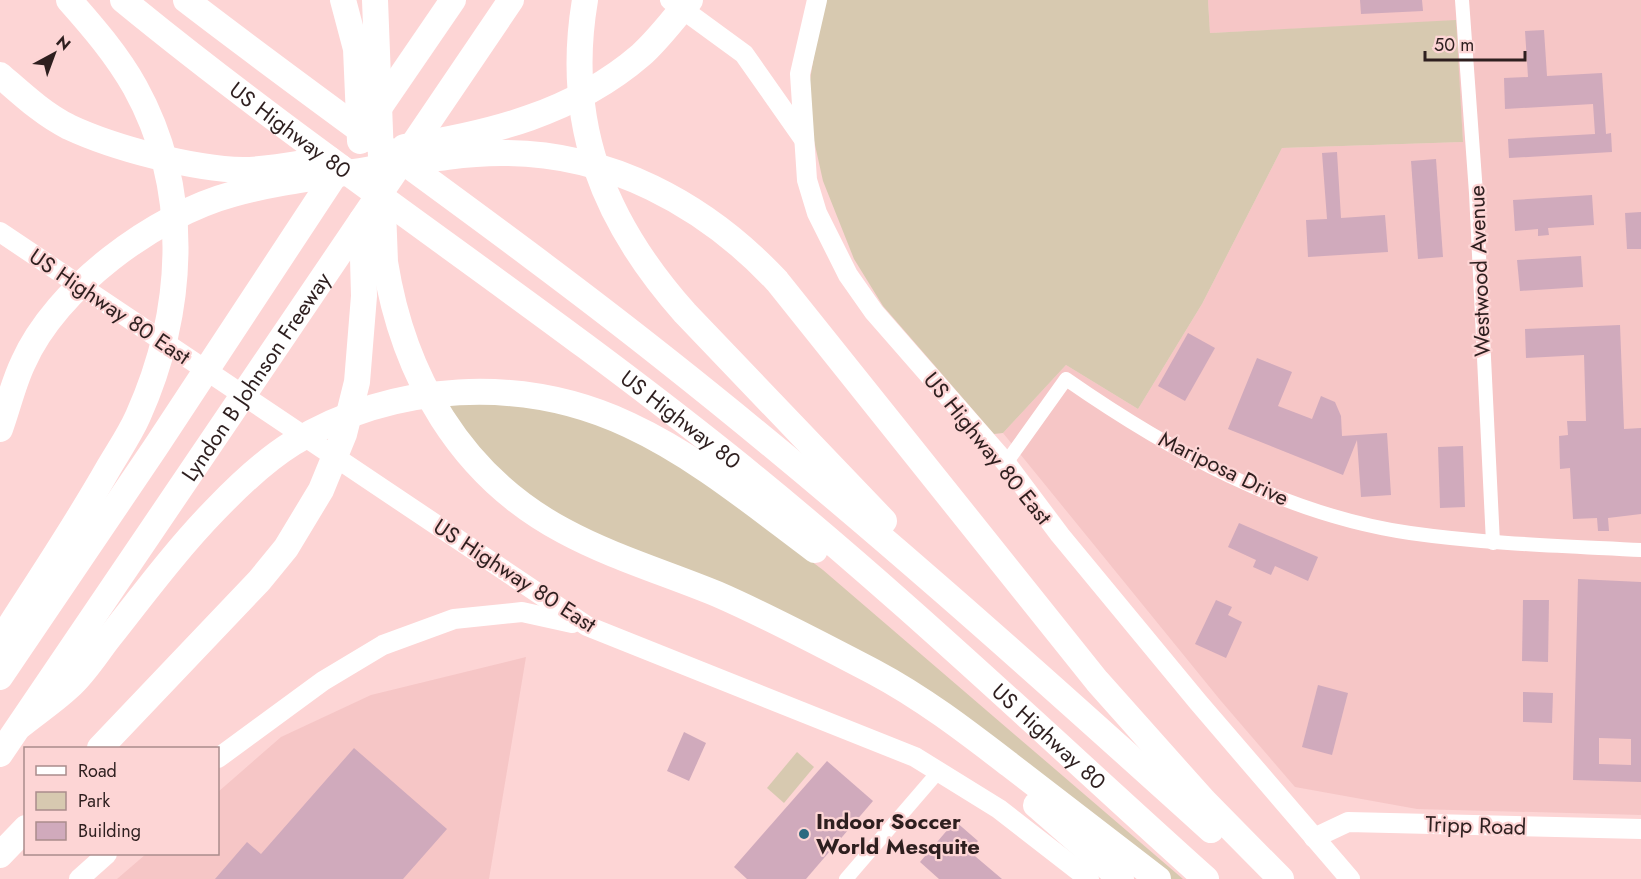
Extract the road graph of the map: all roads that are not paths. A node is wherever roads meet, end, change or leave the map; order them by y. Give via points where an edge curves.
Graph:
1 (69, 0) edge
2 (123, 0) edge
3 (186, 0) edge
4 (343, 0) edge
5 (375, 0) edge
6 (453, 0) edge
7 (511, 0) edge
8 (585, 0) edge
9 (670, 0) edge
10 (690, 0) edge
11 (817, 0) edge
12 (1462, 0) edge
13 (0, 75) edge
14 (803, 138) junction
15 (0, 232) edge
16 (0, 429) edge
17 (1006, 463) junction
18 (1493, 543) junction
19 (1641, 550) edge
20 (961, 604) junction
21 (915, 616) junction
22 (587, 626) junction
23 (0, 641) edge
24 (845, 659) junction
25 (0, 677) edge
26 (20, 726) junction
27 (101, 747) edge
28 (0, 754) edge
29 (219, 757) edge
30 (939, 771) junction
31 (24, 830) edge
32 (1641, 830) edge
33 (1314, 838) junction
34 (0, 855) edge
35 (106, 855) edge
36 (80, 879) edge
37 (846, 879) edge
38 (1089, 879) edge
39 (1121, 879) edge
40 (1158, 879) edge
41 (1206, 879) edge
42 (1266, 879) edge
43 (1281, 879) edge
44 (1350, 879) edge

1 - 23 highway via 115,56 150,120 175,218 175,286 162,354 137,419
2 - 21 highway, US Highway 80 via 730,458
3 - 20 highway, US Highway 80 via 700,387
4 - 27 highway via 356,49 359,87 364,296 357,382 344,434 321,490 286,548 260,581
5 - 24 highway via 385,262 411,360 447,427 482,469 523,505 564,531 718,595
6 - 25 highway, Lyndon B Johnson Freeway
7 - 26 highway, Lyndon B Johnson Freeway
8 - 20 highway via 579,69 584,117 606,197 637,255 685,313
9 - 14 main road, US Highway 80 East via 744,54
10 - 13 highway via 641,54 591,90 543,114 480,133 423,144 243,170 188,163 69,127 35,106
11 - 14 main road via 800,74
12 - 18 street, Westwood Avenue
14 - 17 main road, US Highway 80 East via 807,180 817,213 848,275 874,312
15 - 22 main road, US Highway 80 East
16 - 43 highway via 23,362 46,323 84,282 123,250 187,210 232,194 361,171 501,153 560,158 615,172 685,205 733,237 777,281 1096,681 1204,801
17 - 18 street, Mariposa Drive via 1066,379 1194,458 1268,493 1375,526
17 - 33 main road, US Highway 80 East via 1060,535
18 - 19 street, Mariposa Drive
20 - 42 highway, US Highway 80
21 - 26 highway via 872,594 700,467 630,425 549,398 452,392 397,401 346,417 291,444 261,467 195,532 71,686
21 - 41 highway, US Highway 80
22 - 29 main road via 522,612 454,619 383,645 323,681
22 - 30 main road, US Highway 80 East via 887,744
24 - 39 highway via 976,755
24 - 40 highway via 897,686 952,722
26 - 28 highway, Lyndon B Johnson Freeway
30 - 37 street
30 - 38 main road, US Highway 80 East via 999,809
31 - 34 highway
32 - 33 main road, Tripp Road via 1348,822
33 - 44 main road, US Highway 80 East
35 - 36 main road

